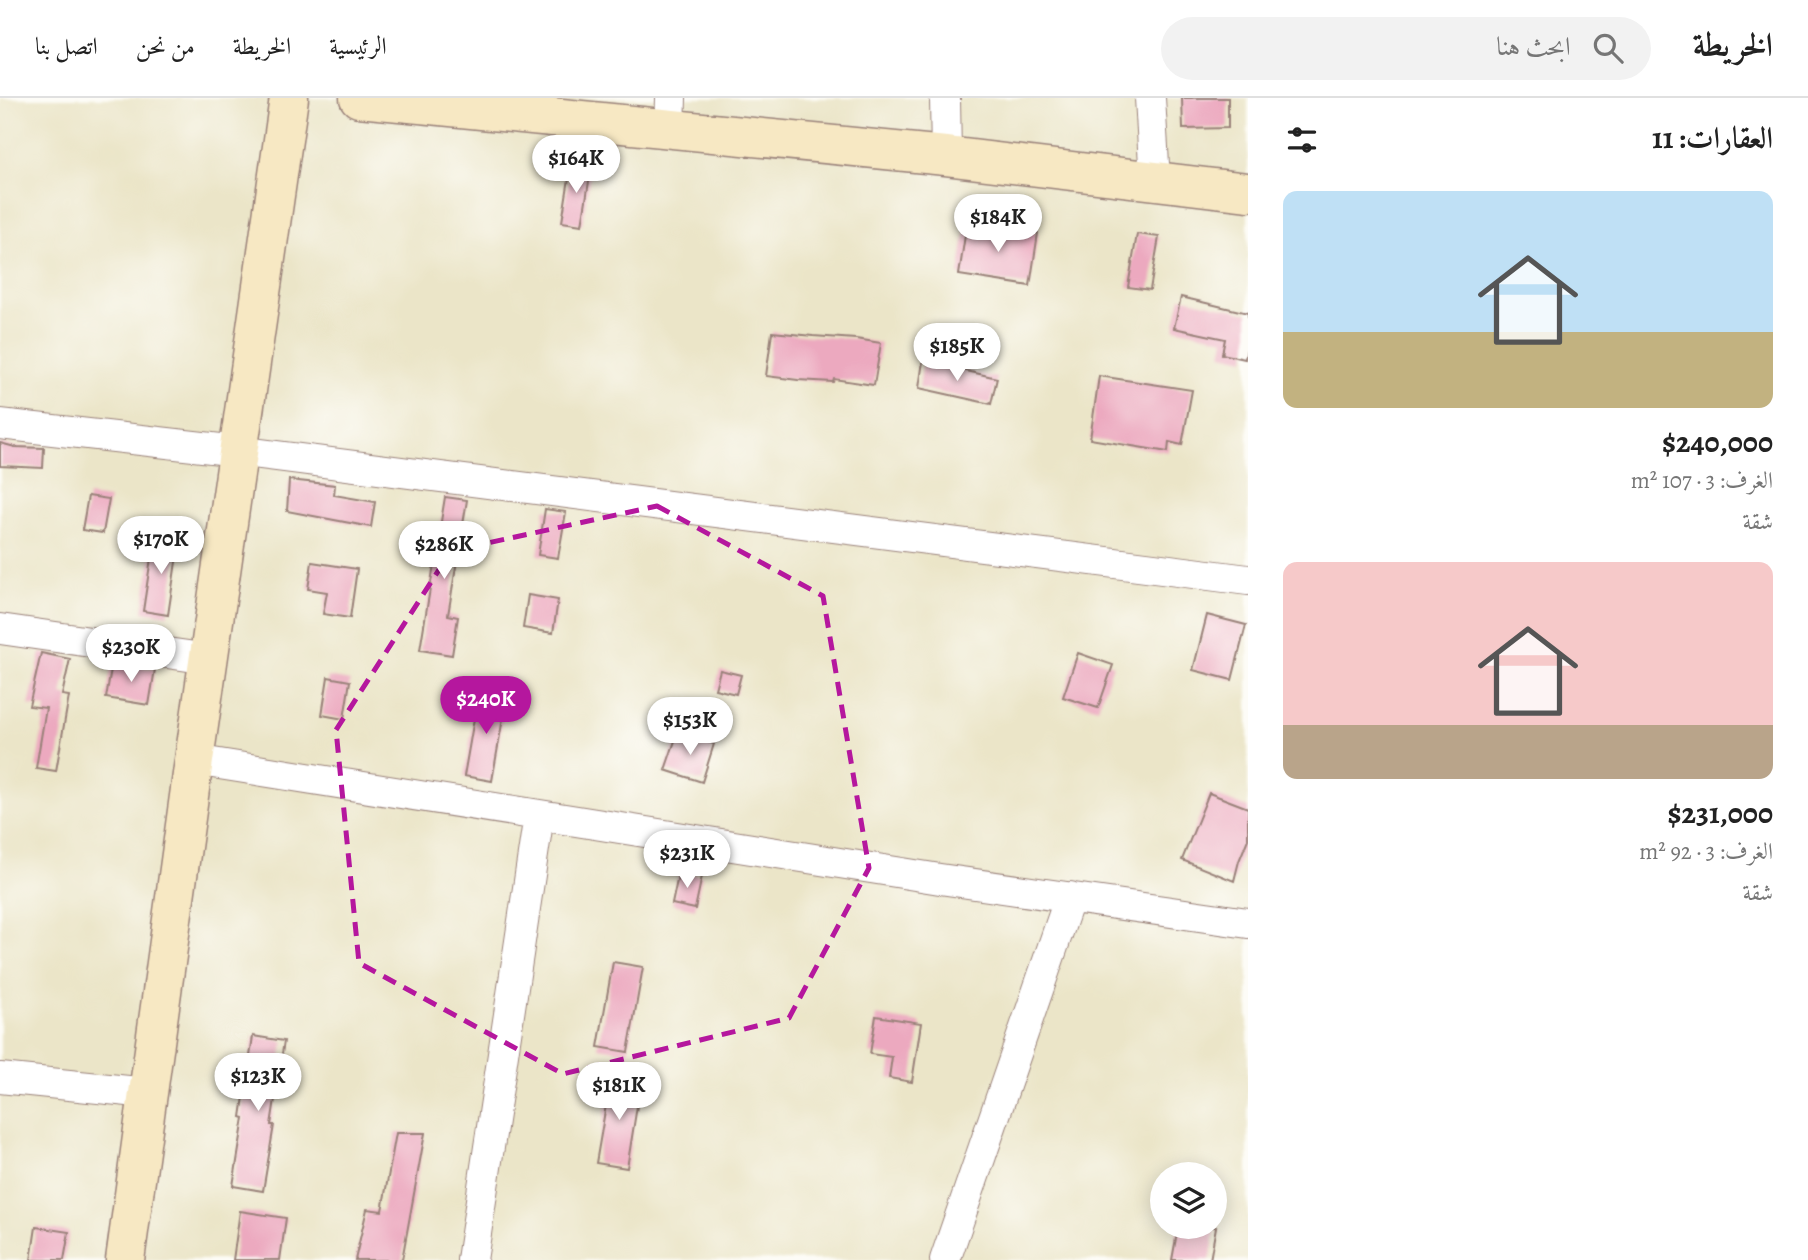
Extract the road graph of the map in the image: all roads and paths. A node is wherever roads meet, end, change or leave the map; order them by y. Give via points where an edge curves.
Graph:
1 (289, 98) edge
2 (361, 98) edge
3 (945, 98) edge
4 (1150, 98) edge
5 (670, 113) edge
6 (946, 156) junction
7 (1155, 181) junction
8 (1248, 192) edge
9 (0, 424) edge
10 (238, 451) junction
11 (1248, 580) edge
12 (0, 629) edge
13 (209, 659) junction
14 (194, 760) junction
15 (539, 815) junction
16 (1070, 897) junction
17 (1248, 923) edge
18 (0, 1078) edge
19 (148, 1093) junction
20 (125, 1260) edge
21 (472, 1260) edge
22 (945, 1260) edge

1 - 10 street
2 - 5 street
3 - 6 street
4 - 7 street
5 - 6 street
6 - 7 street
7 - 8 street
9 - 10 street
10 - 11 street
10 - 13 street
12 - 13 street
13 - 14 street
14 - 15 street
14 - 19 street
15 - 16 street
15 - 21 street
16 - 17 street
16 - 22 street
18 - 19 street
19 - 20 street

